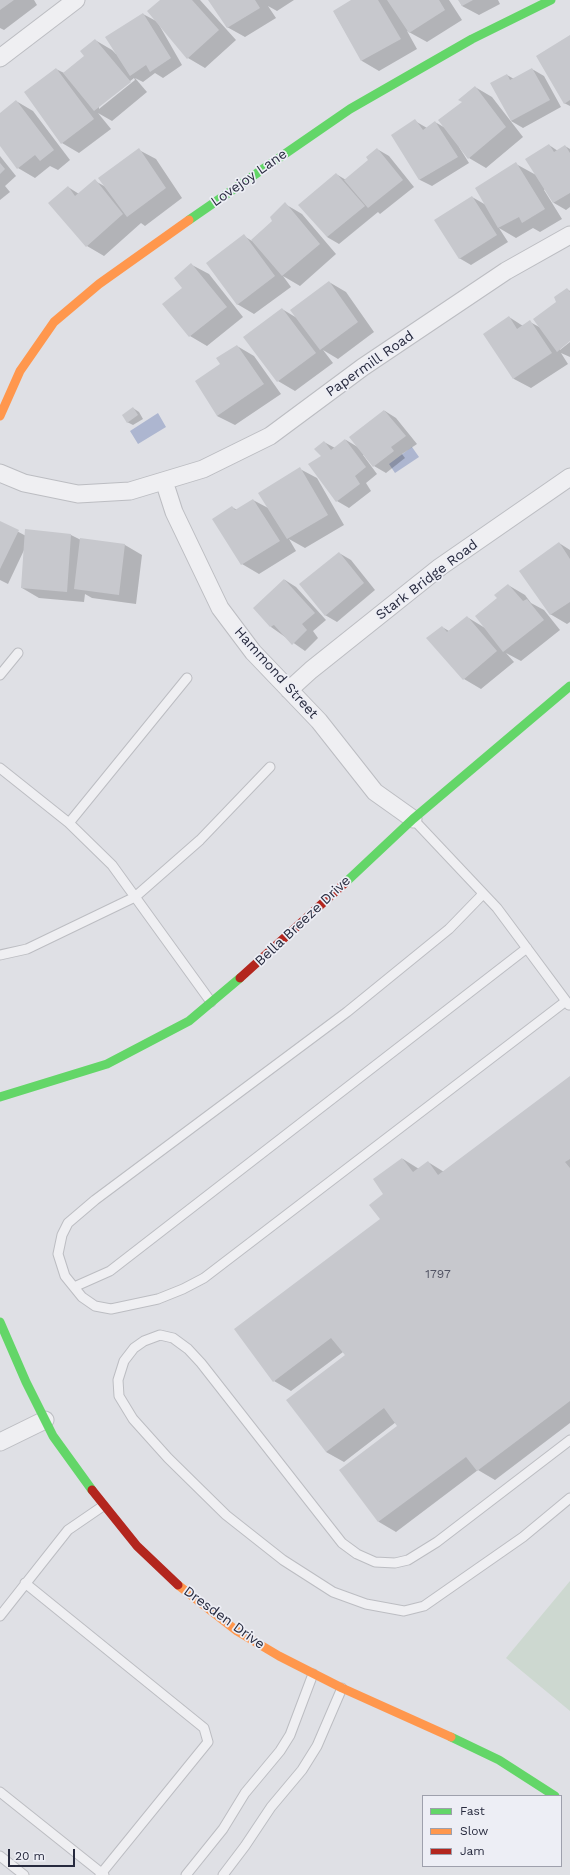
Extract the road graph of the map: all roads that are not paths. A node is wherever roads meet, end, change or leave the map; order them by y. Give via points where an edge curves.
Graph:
1 (76, 0) edge
2 (551, 0) edge
3 (0, 58) edge
4 (570, 235) edge
5 (0, 416) edge
6 (0, 473) edge
7 (570, 477) edge
8 (164, 481) junction
9 (18, 653) dead end
10 (0, 675) edge
11 (187, 678) dead end
12 (570, 686) edge
13 (289, 690) junction
14 (270, 767) dead end
15 (0, 768) edge
16 (412, 819) junction
17 (69, 824) junction
18 (484, 894) junction
19 (135, 897) junction
20 (527, 948) junction
21 (0, 955) edge
22 (212, 1002) junction
23 (568, 1003) edge
24 (0, 1097) edge
25 (74, 1287) junction
26 (0, 1322) edge
27 (45, 1420) junction
28 (570, 1440) edge
29 (0, 1442) edge
30 (570, 1498) edge
31 (103, 1506) junction
32 (25, 1583) junction
33 (0, 1616) edge
34 (313, 1674) junction
35 (342, 1688) junction
36 (0, 1792) edge
37 (553, 1795) edge
38 (0, 1856) edge
39 (101, 1874) edge
40 (24, 1875) edge
41 (186, 1875) edge
42 (223, 1875) edge

1 - 3 street
2 - 5 street, Lovejoy Lane via 472,38 350,109 99,284 54,322 20,371
4 - 8 street, Papermill Road via 493,280 363,367 270,436 203,469
6 - 8 street, Papermill Road via 24,483 78,494 130,491
7 - 13 street, Stark Bridge Road via 440,567
8 - 13 street, Hammond Street via 174,512 220,608 253,652
9 - 10 lane
11 - 17 lane
12 - 16 street, Bella Breeze Drive
13 - 16 street, Hammond Street via 319,721 375,792
14 - 19 lane via 200,840
15 - 17 lane
16 - 18 lane
16 - 22 street, Bella Breeze Drive via 264,958
17 - 19 lane via 112,865
18 - 20 lane
18 - 25 lane via 450,929 347,1012 95,1200 68,1223 58,1254 65,1276
19 - 21 lane via 27,949
19 - 22 lane
20 - 23 lane
20 - 25 lane via 110,1271
22 - 24 street, Bella Breeze Drive via 189,1021 107,1064
23 - 25 lane via 204,1278 158,1299 111,1309 95,1306 82,1297
26 - 27 street, Dresden Drive
27 - 29 street
27 - 31 street, Dresden Drive via 53,1436
28 - 30 lane via 437,1542 408,1560 395,1563 375,1562 357,1554 342,1543 201,1363 173,1338 160,1335 144,1340 134,1348 124,1362 118,1380 119,1396 133,1419 226,1515 283,1560 333,1592 366,1604 404,1611 424,1606 523,1537
31 - 32 lane via 68,1530
31 - 34 street, Dresden Drive via 137,1546 201,1604 237,1631
32 - 33 lane
32 - 39 lane via 204,1728 208,1742
34 - 35 street, Dresden Drive
34 - 41 lane via 300,1712 280,1751 245,1793 223,1829
35 - 37 street, Dresden Drive via 499,1760
35 - 42 lane via 317,1746 302,1770
36 - 39 lane
38 - 40 lane

